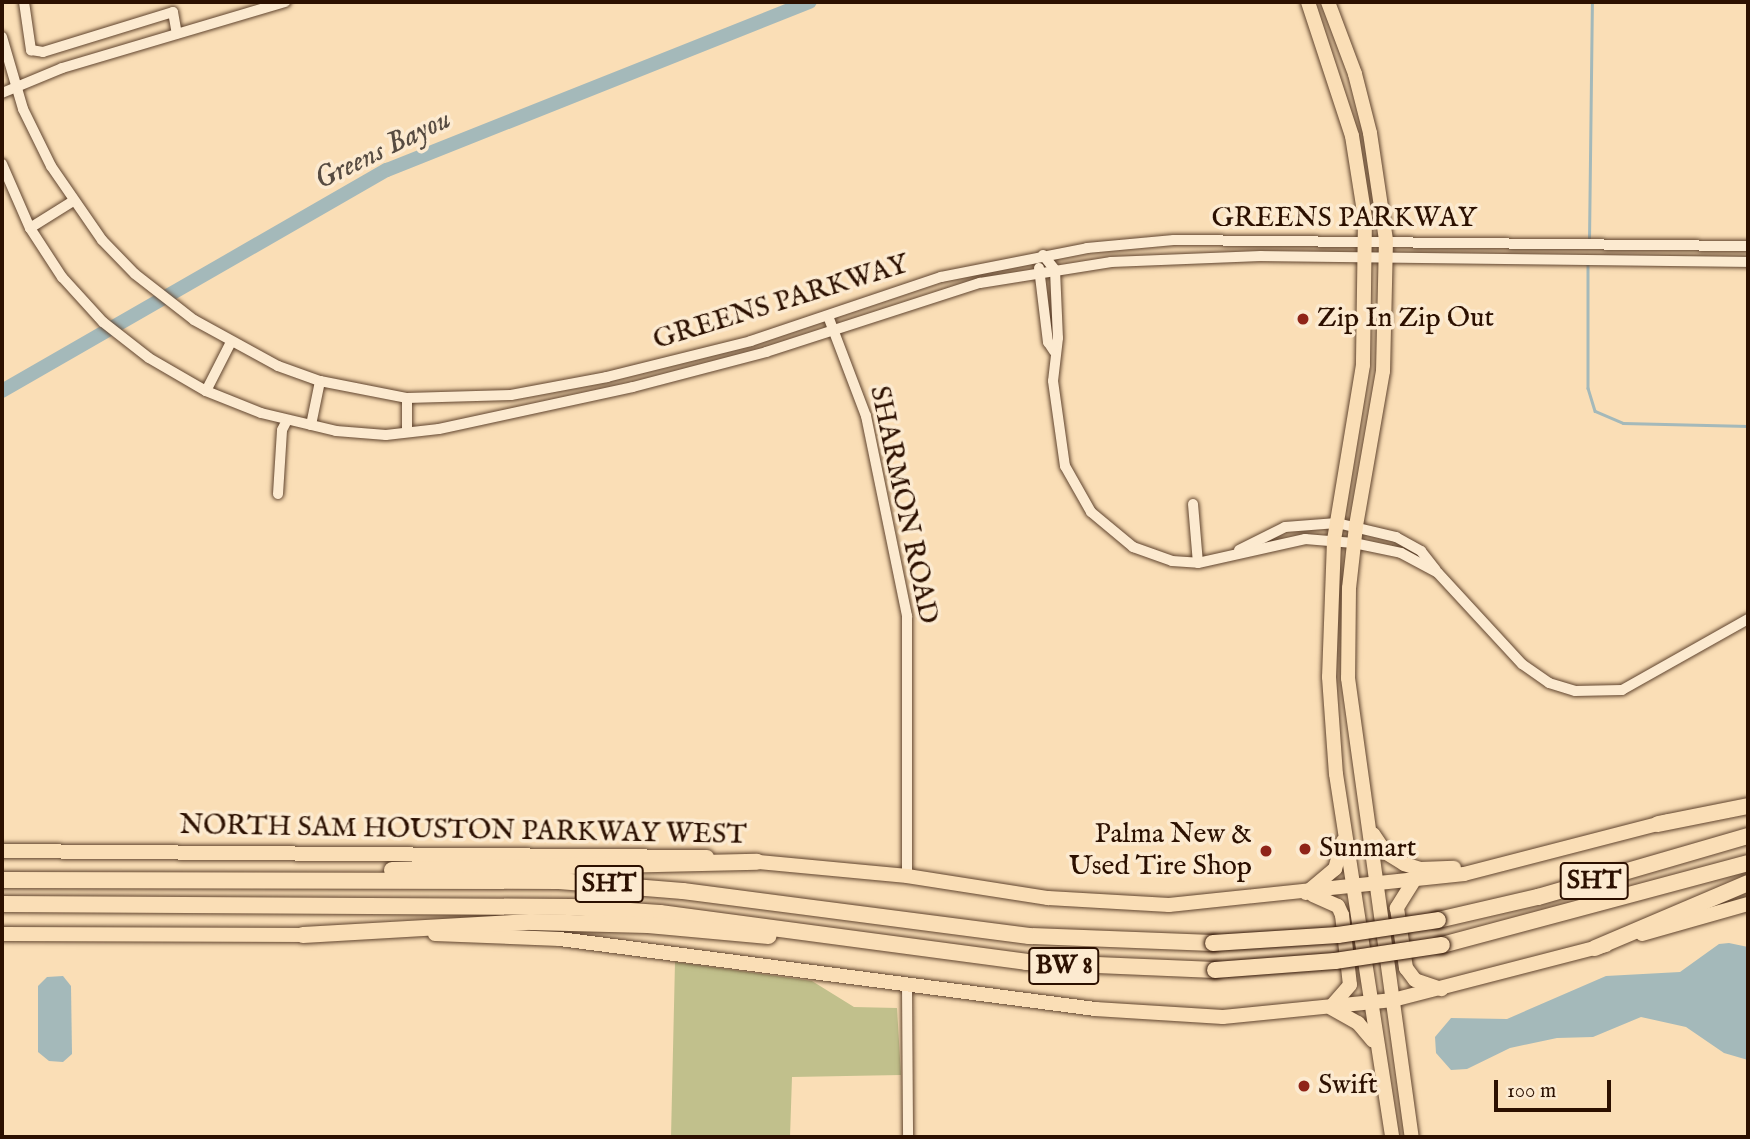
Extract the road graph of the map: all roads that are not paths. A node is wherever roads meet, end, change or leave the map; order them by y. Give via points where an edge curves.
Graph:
1 (24, 2) edge
2 (285, 2) edge
3 (1308, 2) edge
4 (1328, 2) edge
5 (173, 7) edge
6 (1339, 29) junction
7 (177, 34) junction
8 (2, 37) edge
9 (1321, 37) junction
10 (17, 87) junction
11 (2, 93) edge
12 (1370, 133) junction
13 (1352, 136) junction
14 (2, 164) edge
15 (73, 201) junction
16 (30, 228) junction
17 (1260, 240) junction
18 (1366, 240) junction
19 (1386, 240) junction
20 (1484, 243) junction
21 (1701, 246) junction
22 (1748, 246) edge
23 (1044, 255) junction
24 (1261, 256) junction
25 (1367, 257) junction
26 (1387, 258) junction
27 (1483, 259) junction
28 (1701, 261) junction
29 (1748, 262) edge
30 (1055, 270) junction
31 (1038, 272) junction
32 (941, 277) junction
33 (946, 292) junction
34 (828, 316) junction
35 (834, 330) junction
36 (232, 342) junction
37 (1054, 351) junction
38 (320, 381) junction
39 (206, 391) junction
40 (407, 398) junction
41 (1358, 406) junction
42 (1377, 408) junction
43 (288, 420) junction
44 (311, 425) junction
45 (407, 432) junction
46 (278, 494) dead end
47 (1193, 504) dead end
48 (1337, 523) junction
49 (1356, 526) junction
50 (1334, 541) junction
51 (1354, 543) junction
52 (1233, 554) junction
53 (1198, 562) junction
54 (1438, 573) junction
55 (1748, 619) edge
56 (1329, 677) junction
57 (1348, 678) junction
58 (1358, 757) junction
59 (1335, 760) junction
60 (1748, 799) edge
61 (1748, 806) edge
62 (1343, 818) junction
63 (1658, 824) junction
64 (1369, 828) junction
65 (1748, 836) edge
66 (2, 851) edge
67 (757, 862) junction
68 (1748, 863) edge
69 (1483, 870) junction
70 (907, 876) junction
71 (2, 880) edge
72 (242, 880) junction
73 (1413, 881) junction
74 (1748, 883) edge
75 (1379, 886) junction
76 (1353, 889) junction
77 (1305, 893) junction
78 (2, 904) edge
79 (1748, 904) edge
80 (2, 934) edge
81 (303, 935) junction
82 (914, 945) junction
83 (1595, 948) junction
84 (907, 985) junction
85 (1441, 989) junction
86 (1393, 1000) junction
87 (1370, 1003) junction
88 (1331, 1008) junction
89 (1376, 1045) junction
90 (908, 1137) edge
91 (1392, 1137) edge
92 (1412, 1137) edge

1 - 5 street via 31,50 43,52
2 - 7 street
3 - 9 main road
4 - 6 main road
5 - 7 street
6 - 9 main road
6 - 12 main road
7 - 10 street
8 - 10 street, GREENS PARKWAY
9 - 13 main road
10 - 11 street
10 - 15 street, GREENS PARKWAY via 34,134
12 - 13 main road
12 - 19 main road
13 - 18 main road
14 - 16 street, GREENS PARKWAY
15 - 16 street
15 - 36 street, GREENS PARKWAY via 102,240 141,278 194,320
16 - 39 street, GREENS PARKWAY via 82,301 140,351
17 - 18 street, GREENS PARKWAY
17 - 23 street, GREENS PARKWAY via 1128,243
17 - 24 street
18 - 19 street, GREENS PARKWAY
18 - 25 main road
19 - 20 street, GREENS PARKWAY
19 - 26 main road
20 - 21 street, GREENS PARKWAY
20 - 27 street
21 - 22 street, GREENS PARKWAY
21 - 28 street
23 - 30 street
23 - 31 street
23 - 32 street, GREENS PARKWAY
24 - 25 street, GREENS PARKWAY
24 - 30 street, GREENS PARKWAY via 1154,258
25 - 26 street, GREENS PARKWAY
25 - 41 main road via 1366,335
26 - 27 street, GREENS PARKWAY
26 - 42 main road via 1386,336
27 - 28 street, GREENS PARKWAY
28 - 29 street, GREENS PARKWAY
30 - 31 street, GREENS PARKWAY
30 - 37 street via 1059,338
31 - 33 street, GREENS PARKWAY
31 - 37 street via 1048,342
32 - 33 street
32 - 34 street, GREENS PARKWAY
33 - 35 street, GREENS PARKWAY
34 - 35 street, SHARMON ROAD
34 - 40 street, GREENS PARKWAY via 698,356 574,384 511,395
35 - 45 street, GREENS PARKWAY via 633,387
35 - 70 street, SHARMON ROAD via 866,416 909,629
36 - 38 street, GREENS PARKWAY
36 - 39 street
37 - 53 street via 1058,437 1065,466 1091,512 1133,547 1172,561
38 - 40 street, GREENS PARKWAY
38 - 44 street
39 - 43 street, GREENS PARKWAY
40 - 45 street
41 - 42 main road
41 - 48 main road
42 - 49 main road
43 - 44 street, GREENS PARKWAY
43 - 46 street via 282,430
44 - 45 street, GREENS PARKWAY via 361,433
47 - 53 street
48 - 49 street
48 - 50 main road
48 - 52 street via 1285,527
49 - 51 main road
49 - 54 street via 1409,544 1432,562
50 - 51 street
50 - 52 street via 1292,541
50 - 56 main road
51 - 54 street via 1401,553
51 - 57 main road
52 - 53 street
54 - 55 street via 1522,664 1549,684 1575,691 1622,690
56 - 57 main road
56 - 59 main road
57 - 58 main road
58 - 59 main road
58 - 64 main road
59 - 62 main road
60 - 63 main road, NORTH SAM HOUSTON PARKWAY WEST
61 - 63 highway, BW 8
62 - 76 main road
62 - 77 main road via 1335,869
63 - 69 main road, NORTH SAM HOUSTON PARKWAY WEST / BW 8
64 - 69 main road via 1385,852 1404,864 1420,869
64 - 75 main road
65 - 72 highway, SHT, bridge via 1527,900 1438,920 1338,935 1213,943 1029,936 620,885
66 - 67 main road, NORTH SAM HOUSTON PARKWAY WEST / BW 8 via 691,856
67 - 70 main road, NORTH SAM HOUSTON PARKWAY WEST / BW 8
67 - 72 highway via 452,867
68 - 82 highway, BW 8, bridge via 1441,945 1335,961 1215,970 1078,967
69 - 73 main road, NORTH SAM HOUSTON PARKWAY WEST / BW 8
70 - 77 main road, NORTH SAM HOUSTON PARKWAY WEST / BW 8 via 1048,898 1126,904
71 - 72 highway, SHT
73 - 75 main road, NORTH SAM HOUSTON PARKWAY WEST / BW 8
73 - 85 main road via 1397,908 1406,968 1415,980
74 - 83 highway
75 - 76 main road, NORTH SAM HOUSTON PARKWAY WEST / BW 8
75 - 86 main road
76 - 77 main road, NORTH SAM HOUSTON PARKWAY WEST / BW 8
76 - 87 main road
77 - 88 main road via 1338,906 1342,915 1350,985
78 - 82 highway, SHT via 571,907 660,913
79 - 83 main road
80 - 81 main road, BW 8
81 - 82 highway, BW 8 via 531,922 648,925
81 - 84 main road via 560,939
83 - 85 main road
84 - 88 main road via 1151,1016 1223,1017
84 - 90 street
85 - 86 main road
86 - 87 main road
86 - 92 main road
87 - 88 main road
87 - 89 main road
88 - 89 main road via 1358,1023
89 - 91 main road

